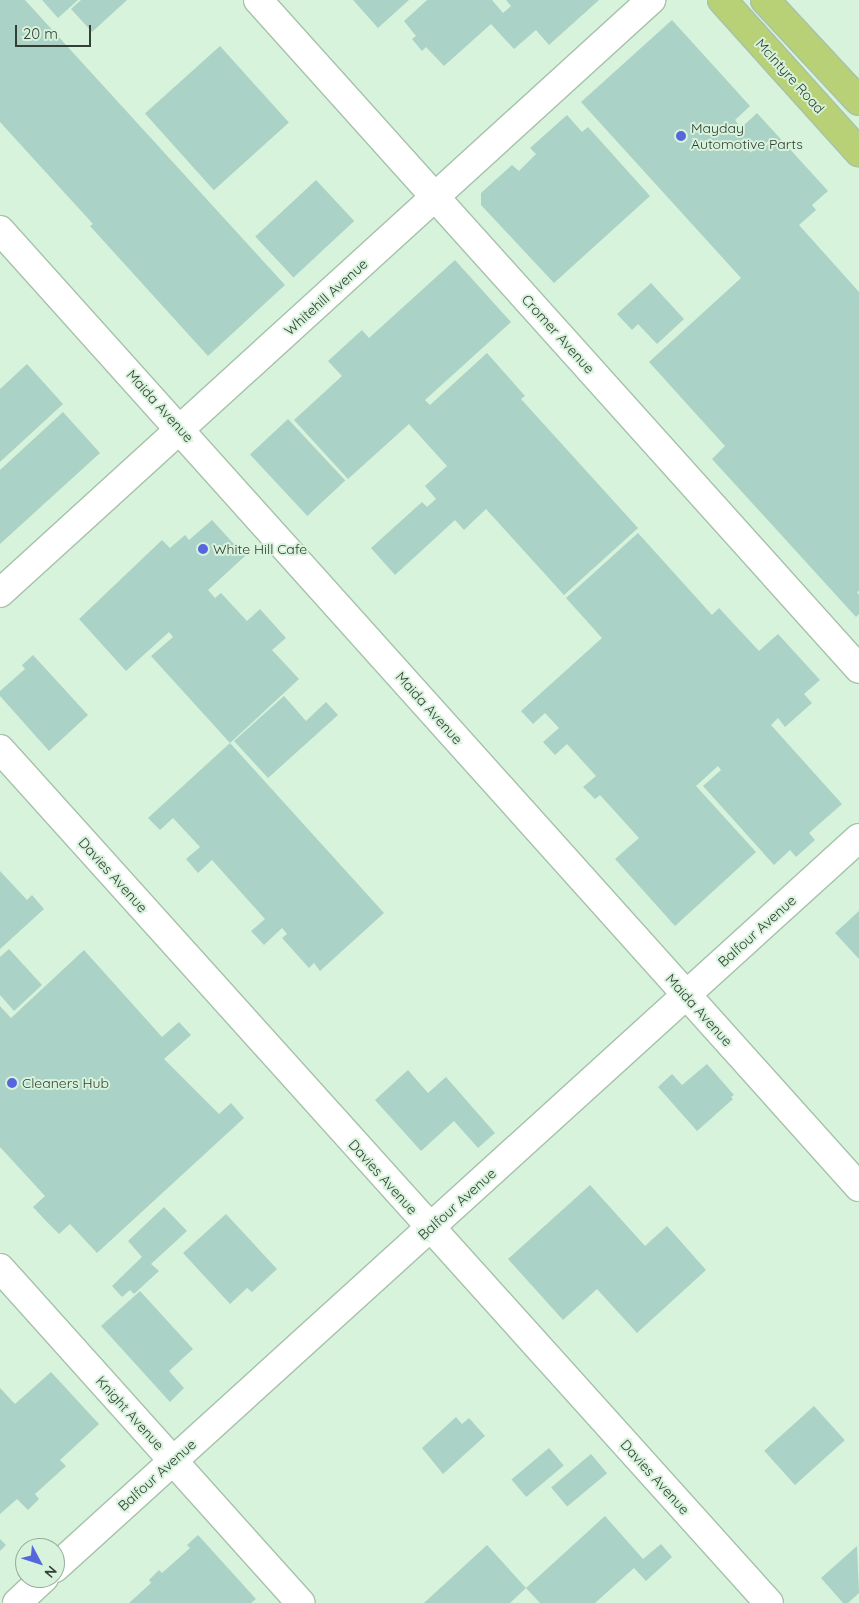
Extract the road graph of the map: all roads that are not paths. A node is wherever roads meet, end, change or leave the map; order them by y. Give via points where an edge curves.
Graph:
1 (258, 0) edge
2 (651, 0) edge
3 (722, 0) edge
4 (765, 0) edge
5 (859, 102) edge
6 (859, 152) edge
7 (435, 198) junction
8 (0, 230) edge
9 (180, 429) junction
10 (0, 593) edge
11 (859, 668) edge
12 (0, 749) edge
13 (859, 838) edge
14 (686, 995) junction
15 (859, 1187) edge
16 (430, 1229) junction
17 (0, 1268) edge
18 (173, 1461) junction
19 (65, 1559) edge
20 (33, 1588) edge
21 (17, 1603) edge
22 (302, 1603) edge
23 (769, 1603) edge

1 - 7 street, Cromer Avenue
2 - 7 street, Whitehill Avenue
3 - 6 main road, McIntyre Road
4 - 5 main road
7 - 9 street, Whitehill Avenue
7 - 11 street, Cromer Avenue
8 - 9 street, Maida Avenue
9 - 10 street, Whitehill Avenue
9 - 14 street, Maida Avenue
12 - 16 street, Davies Avenue
13 - 14 street, Balfour Avenue
14 - 15 street, Maida Avenue
14 - 16 street, Balfour Avenue
16 - 18 street, Balfour Avenue
16 - 23 street, Davies Avenue
17 - 18 street, Knight Avenue
18 - 19 street, Balfour Avenue
18 - 22 street, Knight Avenue
20 - 21 street

